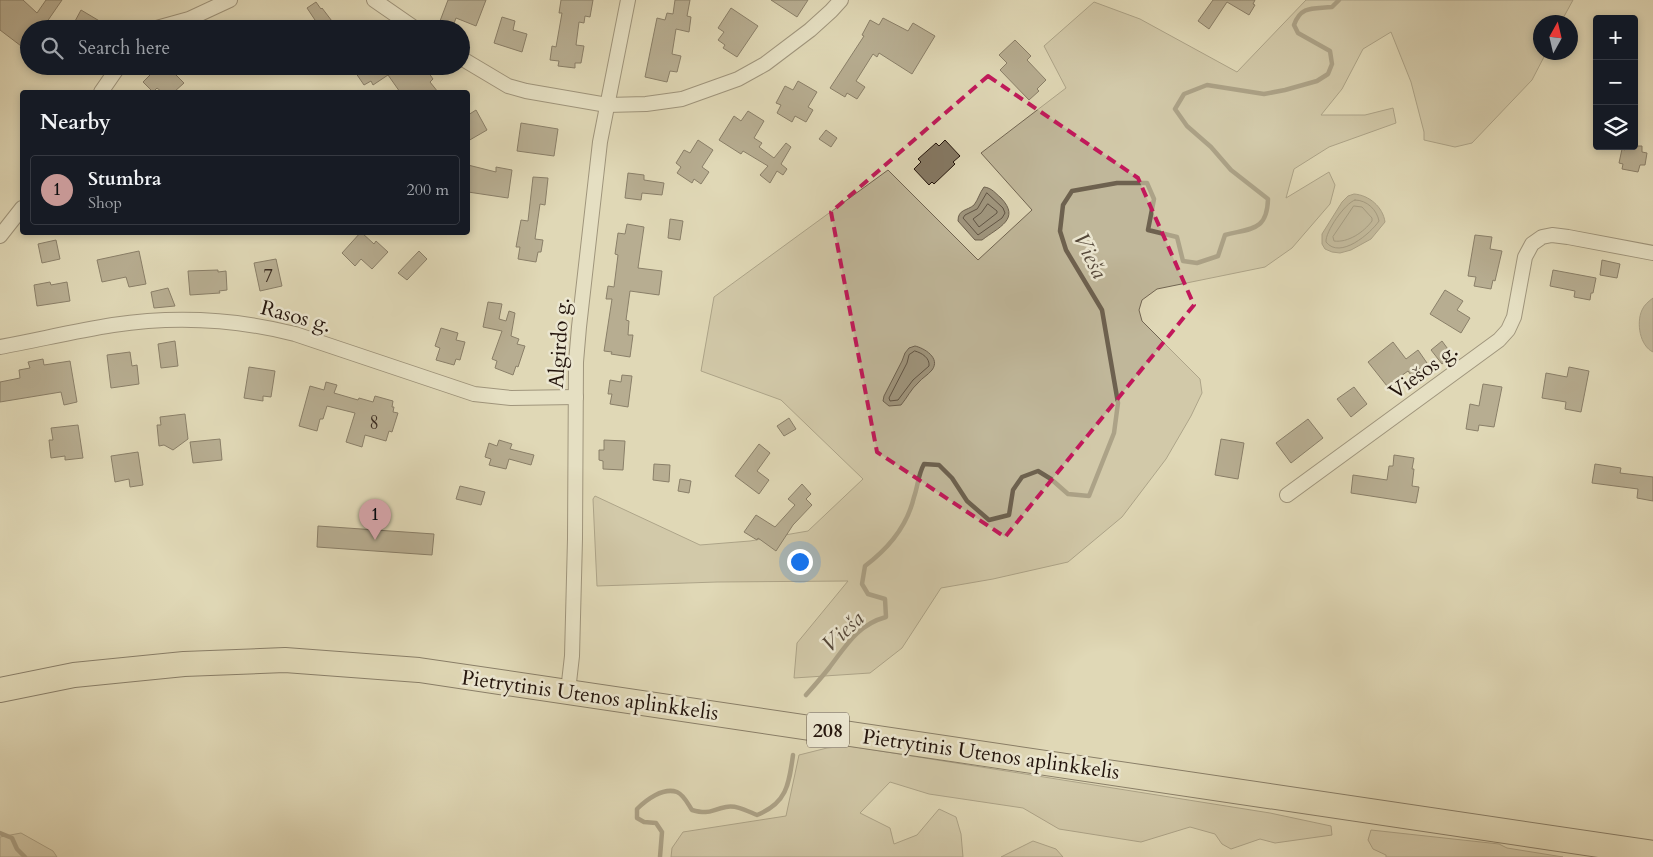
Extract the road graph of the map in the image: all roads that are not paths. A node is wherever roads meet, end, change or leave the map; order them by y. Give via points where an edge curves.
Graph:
1 (230, 0) edge
2 (374, 0) edge
3 (628, 0) edge
4 (841, 0) edge
5 (185, 20) edge
6 (403, 20) edge
7 (470, 63) edge
8 (113, 75) edge
9 (102, 90) edge
10 (607, 105) junction
11 (20, 211) edge
12 (0, 236) edge
13 (1653, 253) edge
14 (0, 347) edge
15 (576, 398) junction
16 (1287, 495) dead end
17 (0, 690) edge
18 (568, 691) junction
19 (1653, 853) edge

1 - 5 street
2 - 6 street
3 - 10 street, Algirdo g.
4 - 10 street via 810,30 766,64 738,79 682,99
7 - 10 street via 508,86 526,92
8 - 9 street
10 - 15 street, Algirdo g. via 594,185 576,362
11 - 12 street
13 - 16 street, Viešos g. via 1552,235 1542,237 1532,244 1525,257 1514,317 1499,340
14 - 15 street, Rasos g. via 146,321 176,319 238,323 295,334 474,394 511,398
15 - 18 street, Algirdo g. via 572,656
17 - 18 highway, Pietrytinis Utenos aplinkkelis / 208 via 74,675 184,664 285,660 419,670
18 - 19 highway, Pietrytinis Utenos aplinkkelis / 208

